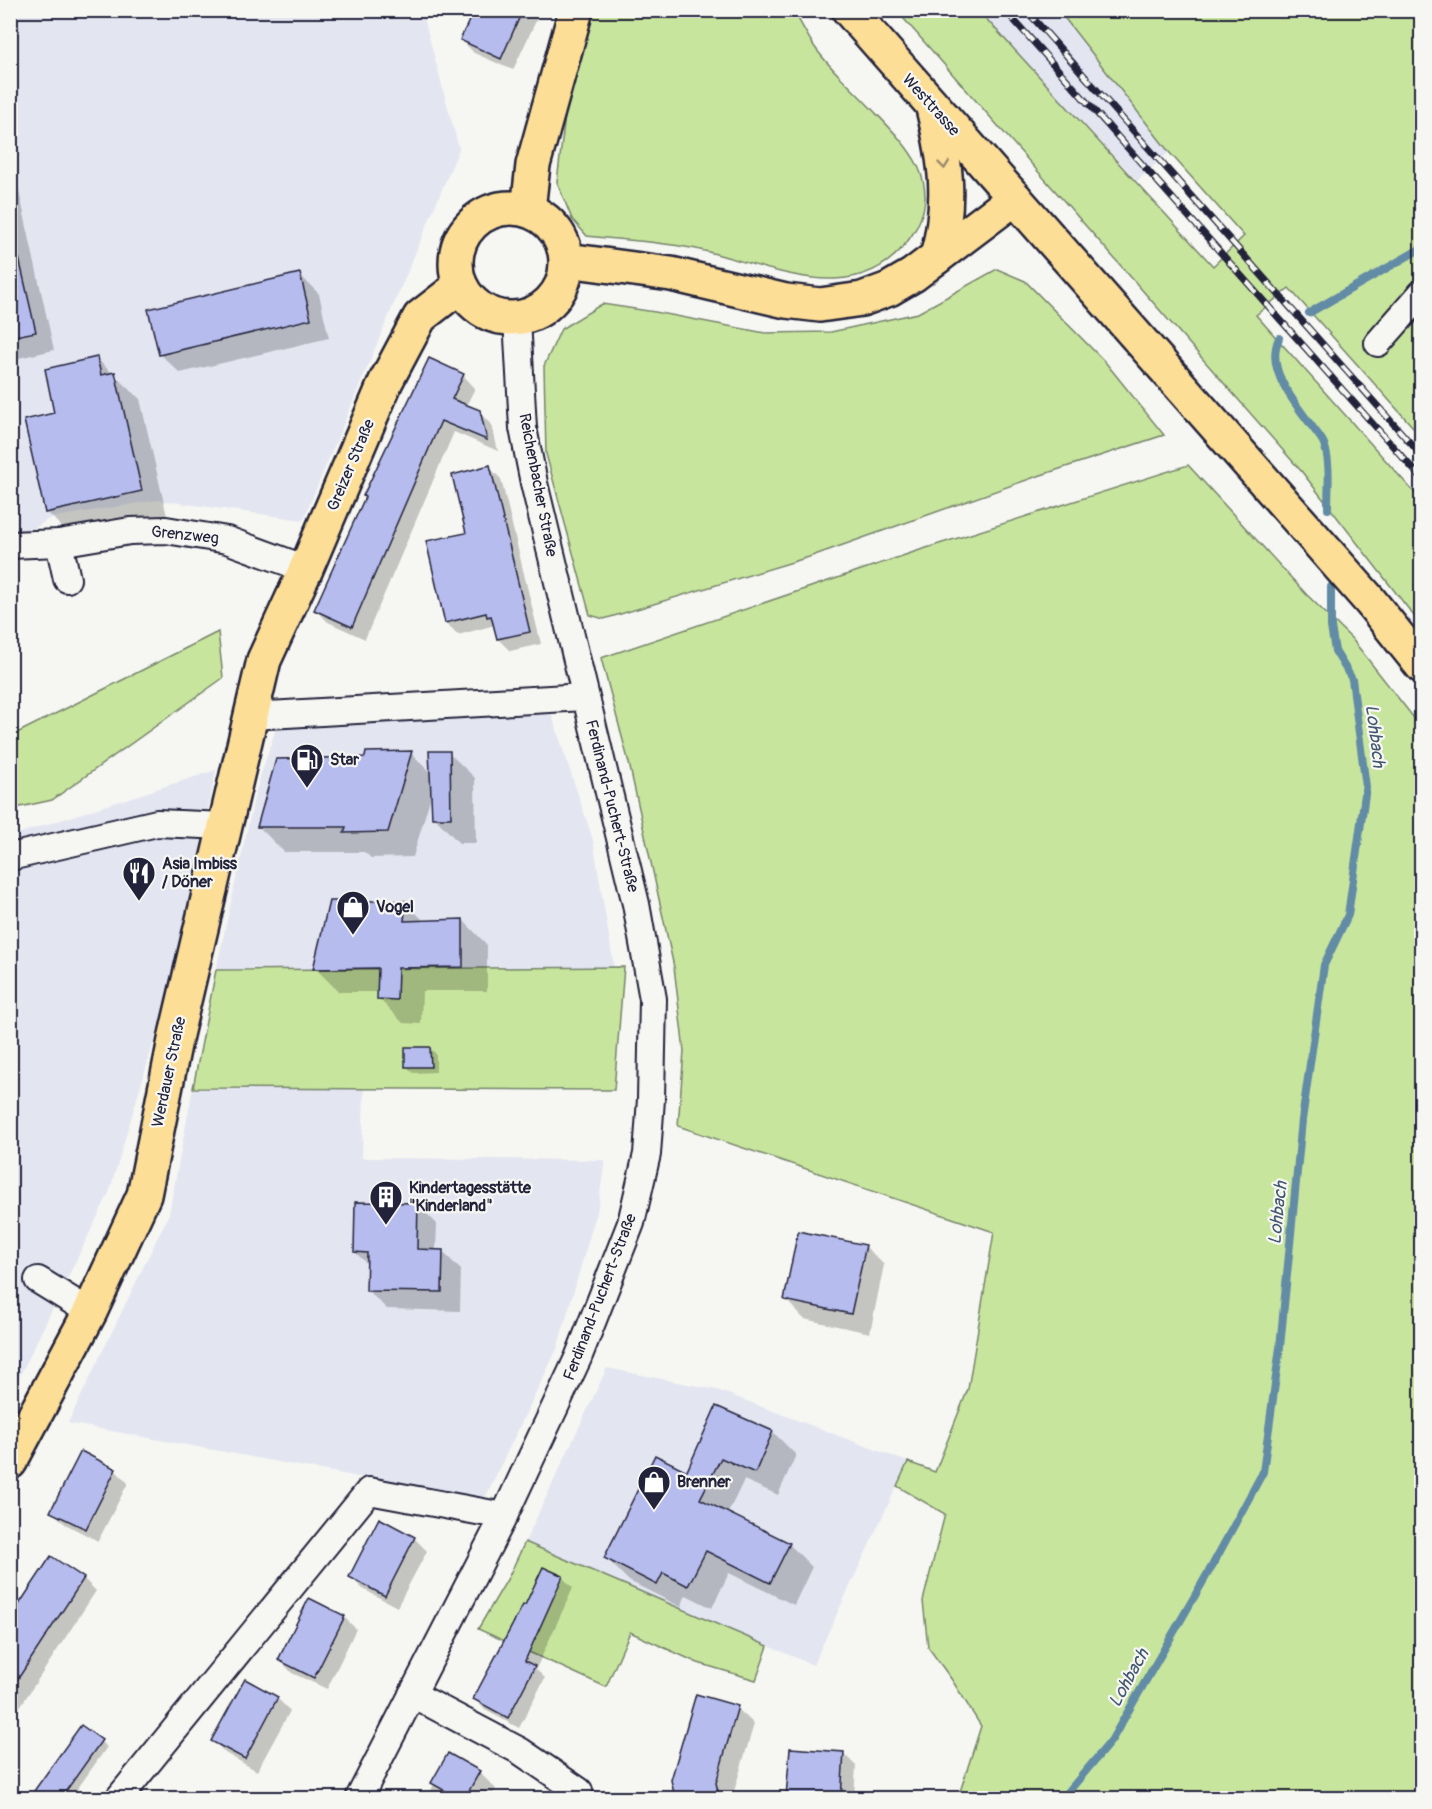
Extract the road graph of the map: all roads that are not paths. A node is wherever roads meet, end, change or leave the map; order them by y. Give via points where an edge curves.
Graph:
1 (576, 10) edge
2 (849, 10) edge
3 (933, 108) junction
4 (1015, 198) junction
5 (528, 210) junction
6 (937, 257) junction
7 (567, 260) junction
8 (460, 286) junction
9 (1422, 293) edge
10 (517, 319) junction
11 (1378, 343) dead end
12 (59, 543) junction
13 (10, 545) edge
14 (306, 569) junction
15 (67, 579) dead end
16 (573, 650) joint
17 (264, 660) joint
18 (1422, 666) edge
19 (585, 697) junction
20 (251, 716) junction
21 (225, 826) junction
22 (10, 857) edge
23 (39, 1280) dead end
24 (90, 1312) junction
25 (10, 1462) edge
26 (504, 1516) junction
27 (412, 1694) junction
28 (579, 1791) dead end
29 (119, 1798) edge
30 (359, 1798) edge

1 - 5 main road via 533,165
2 - 3 main road, Westtrasse
3 - 4 main road, Westtrasse
3 -> 6 main road via 947,188
4 - 6 main road
4 - 18 main road, Westtrasse via 1370,601
5 - 7 main road via 555,229
5 - 8 main road via 492,211 476,220 457,251 455,268
6 - 7 main road via 889,289 862,299 820,305 786,301 671,274
7 - 10 main road via 566,277 554,299 533,315
8 - 10 main road via 483,312
8 - 14 main road, Greizer Straße via 420,317 386,381
9 - 11 street
10 - 16 street, Reichenbacher Straße via 523,428
12 - 13 street, Grenzweg
12 - 14 street, Grenzweg via 130,531 166,530 228,540
12 - 15 street
14 - 17 main road, Greizer Straße
16 - 19 street, Ferdinand-Puchert-Straße
17 - 20 main road, Werdauer Straße
19 - 20 street
19 - 26 street, Ferdinand-Puchert-Straße via 636,904 653,999 647,1154 631,1223 578,1358
20 - 21 main road, Werdauer Straße
21 - 22 street via 158,823
21 - 24 main road, Werdauer Straße via 176,1035 144,1195
23 - 24 street
24 - 25 main road, Werdauer Straße
26 - 27 street, Ferdinand-Puchert-Straße
26 - 29 street via 369,1491
27 - 28 street via 520,1751
27 - 30 street, Ferdinand-Puchert-Straße

